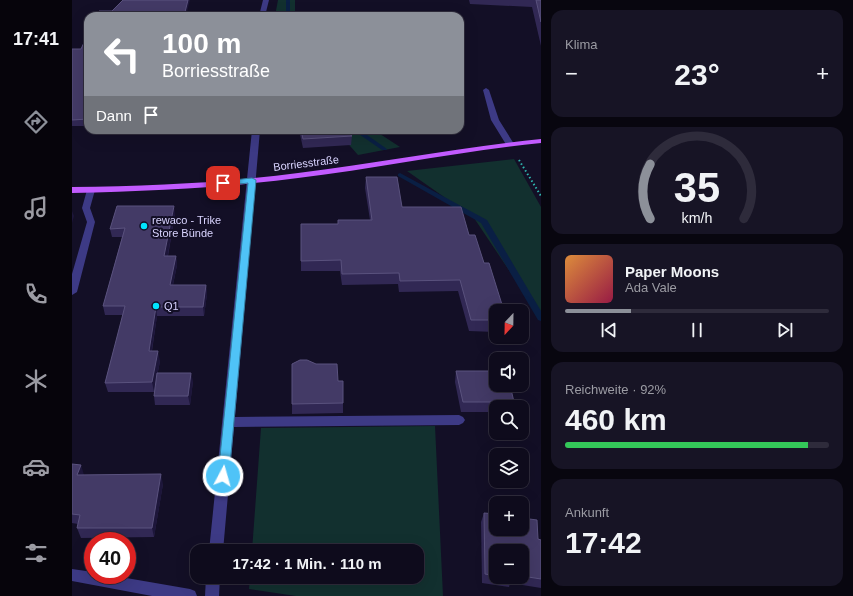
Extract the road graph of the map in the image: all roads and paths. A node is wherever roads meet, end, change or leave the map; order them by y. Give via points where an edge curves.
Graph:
1 (266, 0) edge
2 (262, 12) edge
3 (486, 90) dead end
4 (256, 134) edge
5 (541, 141) edge
6 (510, 144) junction
7 (252, 180) junction
8 (72, 190) edge
9 (91, 190) junction
10 (541, 196) edge
11 (72, 292) edge
12 (459, 420) dead end
13 (229, 422) junction
14 (217, 544) edge
15 (72, 575) edge
16 (213, 584) edge
17 (190, 596) edge
18 (212, 596) edge

1 - 2 street
3 - 6 street via 495,120
4 - 7 street
5 - 6 main road, Borriesstraße
6 - 7 main road, Borriesstraße via 327,172
6 - 10 path
7 - 9 main road, Borriesstraße via 179,188
7 - 13 street
8 - 9 main road, Borriesstraße
9 - 11 street via 86,208 91,222
12 - 13 street
13 - 14 street
15 - 17 street
16 - 18 street

